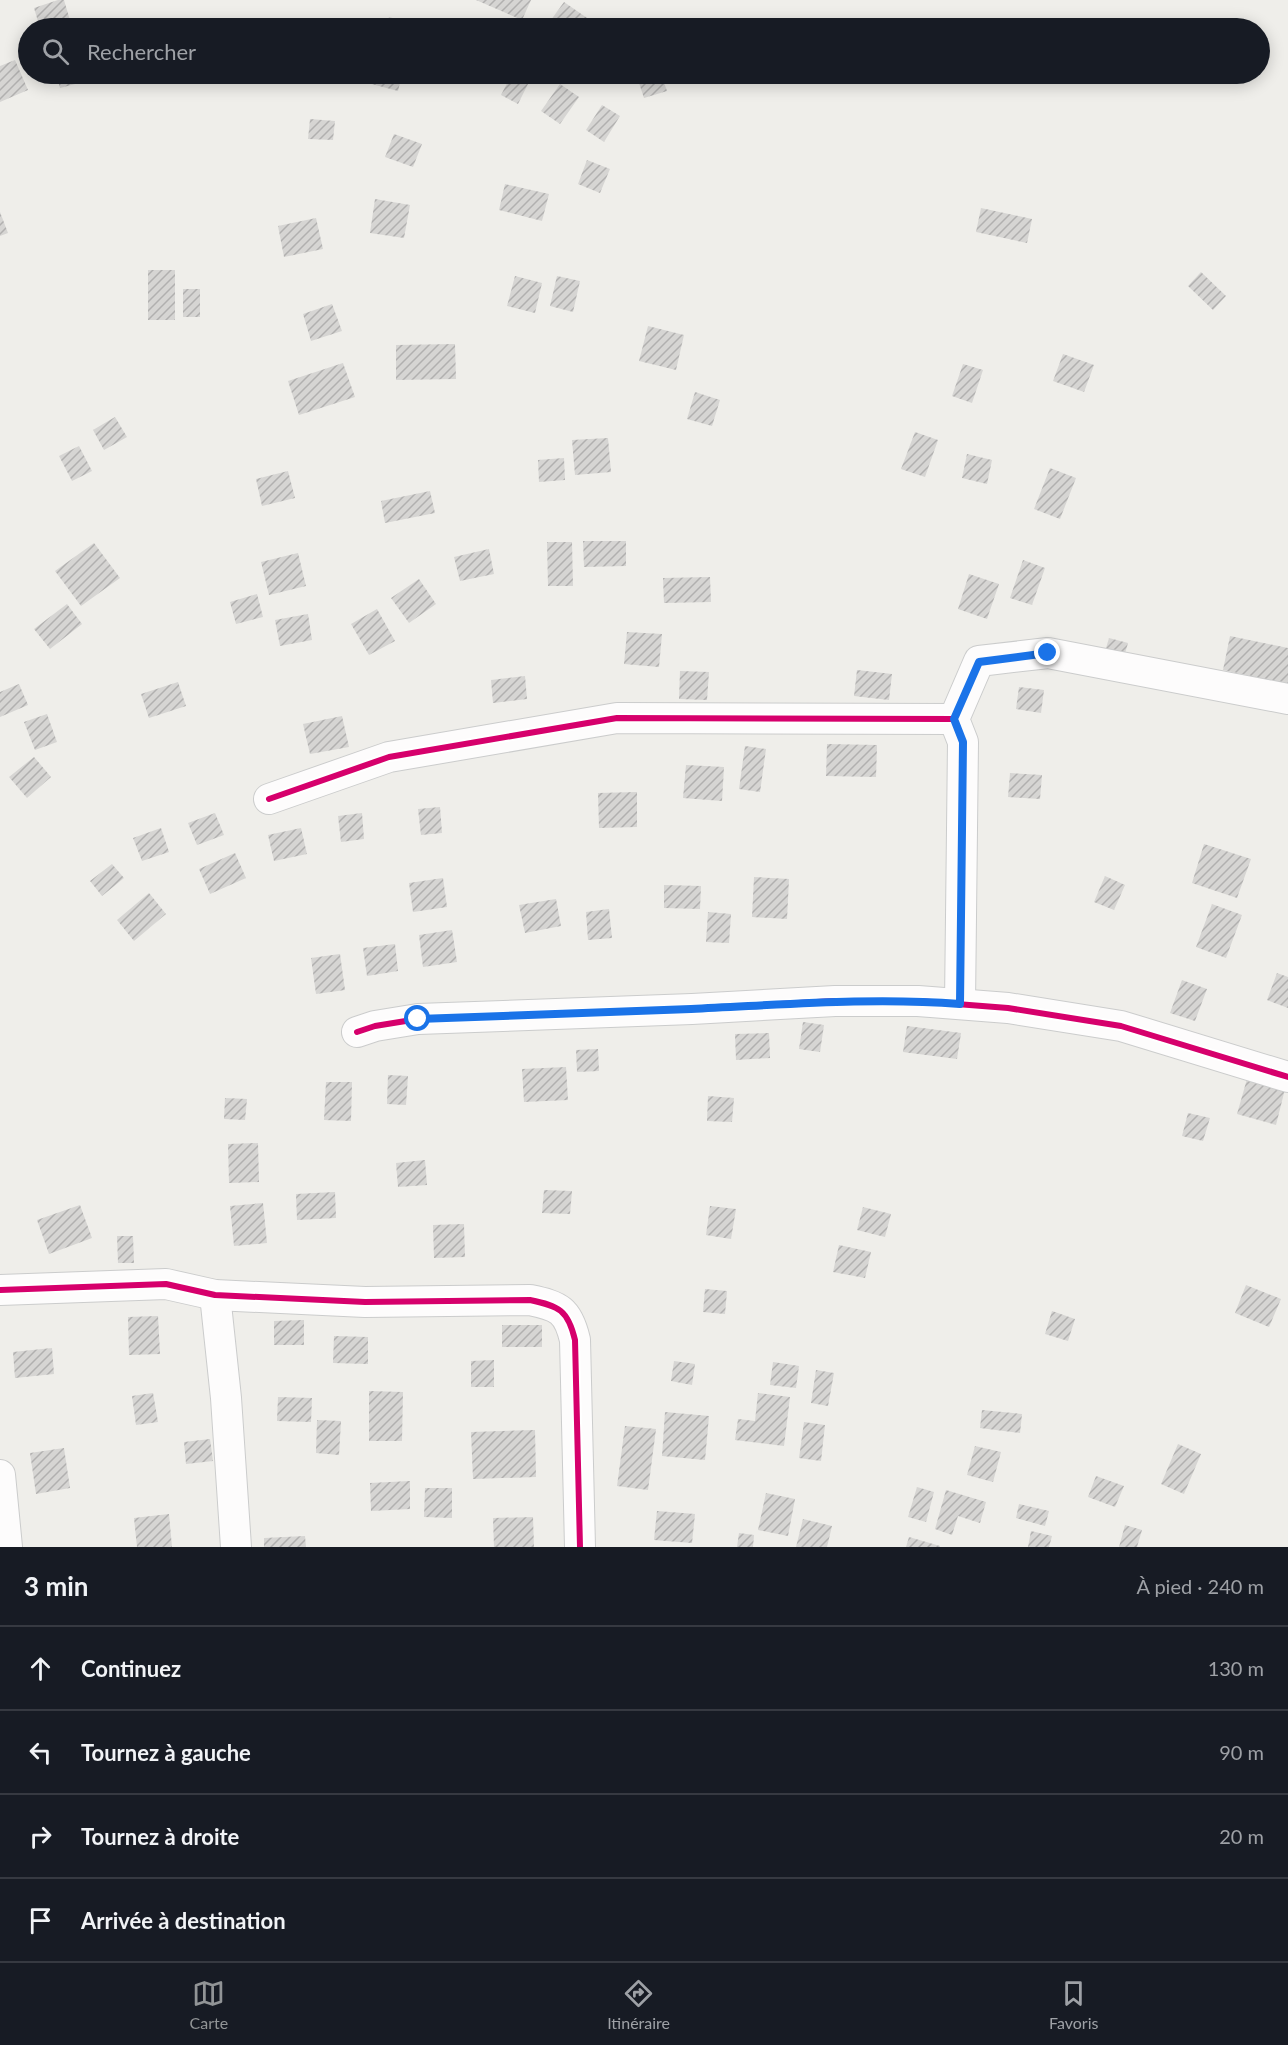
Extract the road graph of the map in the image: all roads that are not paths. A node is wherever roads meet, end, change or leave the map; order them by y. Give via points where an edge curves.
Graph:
1 (1288, 699) edge
2 (954, 719) junction
3 (269, 799) dead end
4 (960, 1004) junction
5 (357, 1032) dead end
6 (1288, 1077) edge
7 (0, 1290) edge
8 (215, 1295) junction
9 (0, 1474) edge
10 (7, 1547) edge
11 (236, 1547) edge
12 (579, 1547) edge

1 - 2 street via 1048,653 979,662
2 - 3 street via 617,718 389,757
2 - 4 street via 963,742
4 - 5 street via 835,1001 418,1019
4 - 6 street via 1121,1026
7 - 8 street via 166,1284
8 - 11 street
8 - 12 street via 365,1302 530,1300 554,1305 571,1322 575,1340
9 - 10 street

